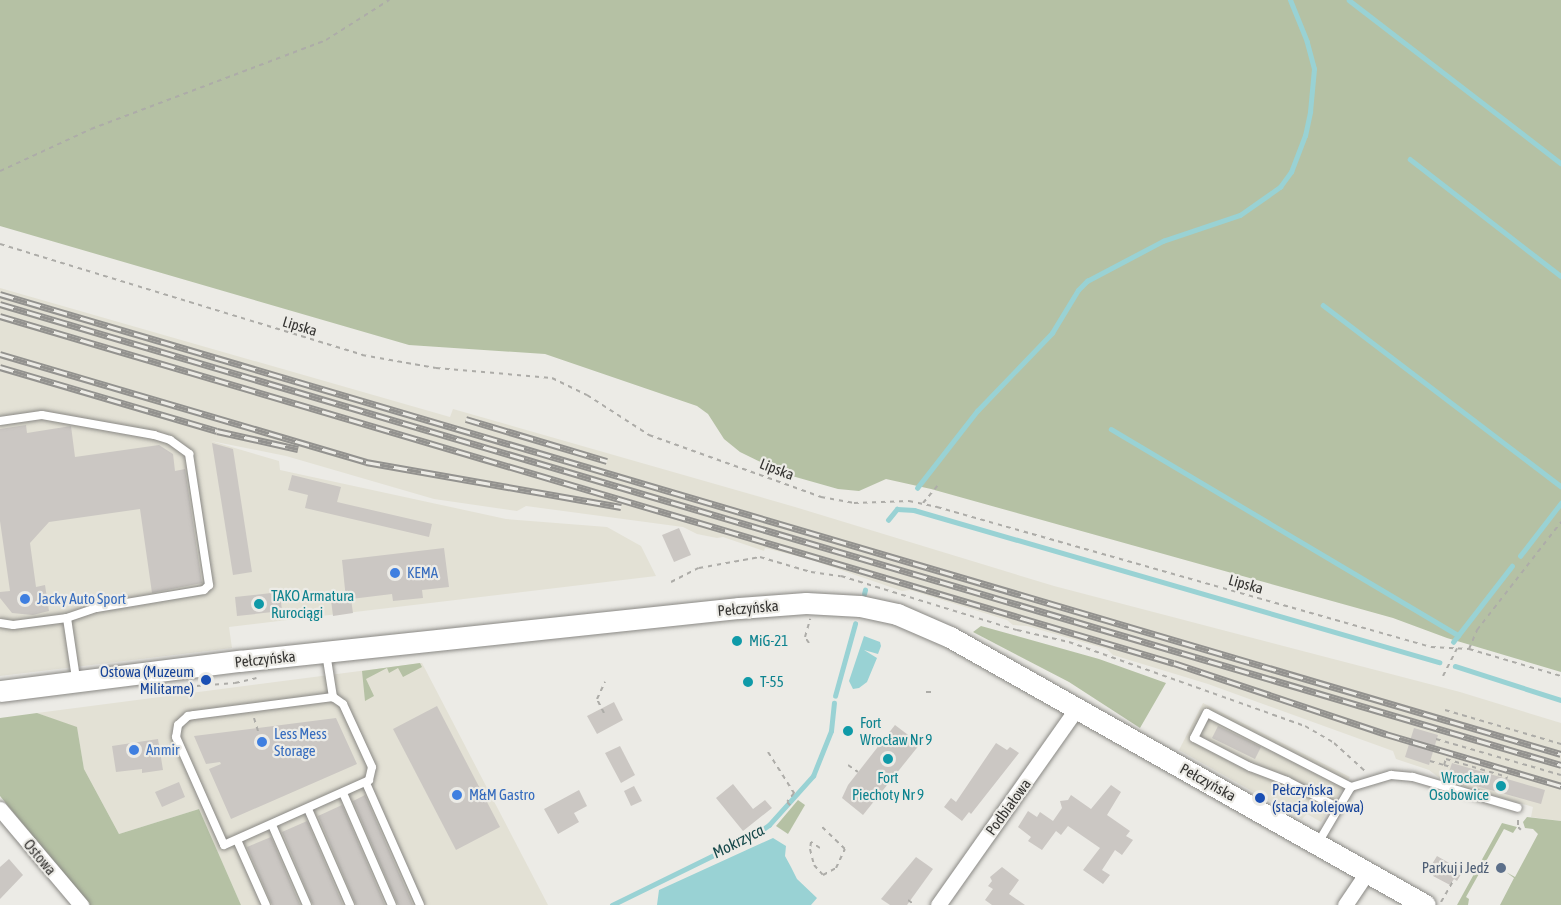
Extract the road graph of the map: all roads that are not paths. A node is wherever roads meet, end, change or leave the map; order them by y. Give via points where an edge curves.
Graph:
1 (0, 421) edge
2 (67, 618) junction
3 (0, 623) edge
4 (326, 653) junction
5 (77, 682) junction
6 (0, 691) edge
7 (333, 697) junction
8 (1077, 708) junction
9 (366, 783) junction
10 (1351, 787) junction
11 (343, 794) junction
12 (1338, 808) junction
13 (1518, 808) dead end
14 (0, 809) edge
15 (308, 809) junction
16 (272, 825) junction
17 (237, 840) junction
18 (1317, 844) junction
19 (1367, 872) junction
20 (81, 905) edge
21 (266, 905) edge
22 (308, 905) edge
23 (350, 905) edge
24 (392, 905) edge
25 (420, 905) edge
26 (938, 905) edge
27 (1346, 905) edge
28 (1425, 905) edge

1 - 2 lane via 42,415 65,419 154,435 170,440 189,454 208,588 96,608
2 - 3 lane
2 - 5 lane
4 - 5 main road, Pełczyńska
4 - 7 lane
4 - 8 main road, Pełczyńska via 739,608 842,604 878,609 929,626
5 - 6 main road, Pełczyńska
7 - 9 lane via 343,704 372,767
7 - 17 lane via 182,720 176,737 224,846
8 - 18 main road, Pełczyńska
8 - 26 street, Podbiałowa
9 - 11 lane
9 - 25 lane
10 - 12 lane
10 - 12 lane via 1207,712 1194,738
10 - 13 lane via 1391,776 1413,777
11 - 15 lane
11 - 24 lane
12 - 18 lane
14 - 20 street, Ostowa
15 - 16 lane
15 - 23 lane
16 - 17 lane
16 - 22 lane
17 - 21 lane
18 - 19 main road, Pełczyńska
19 - 27 street
19 - 28 main road, Pełczyńska

